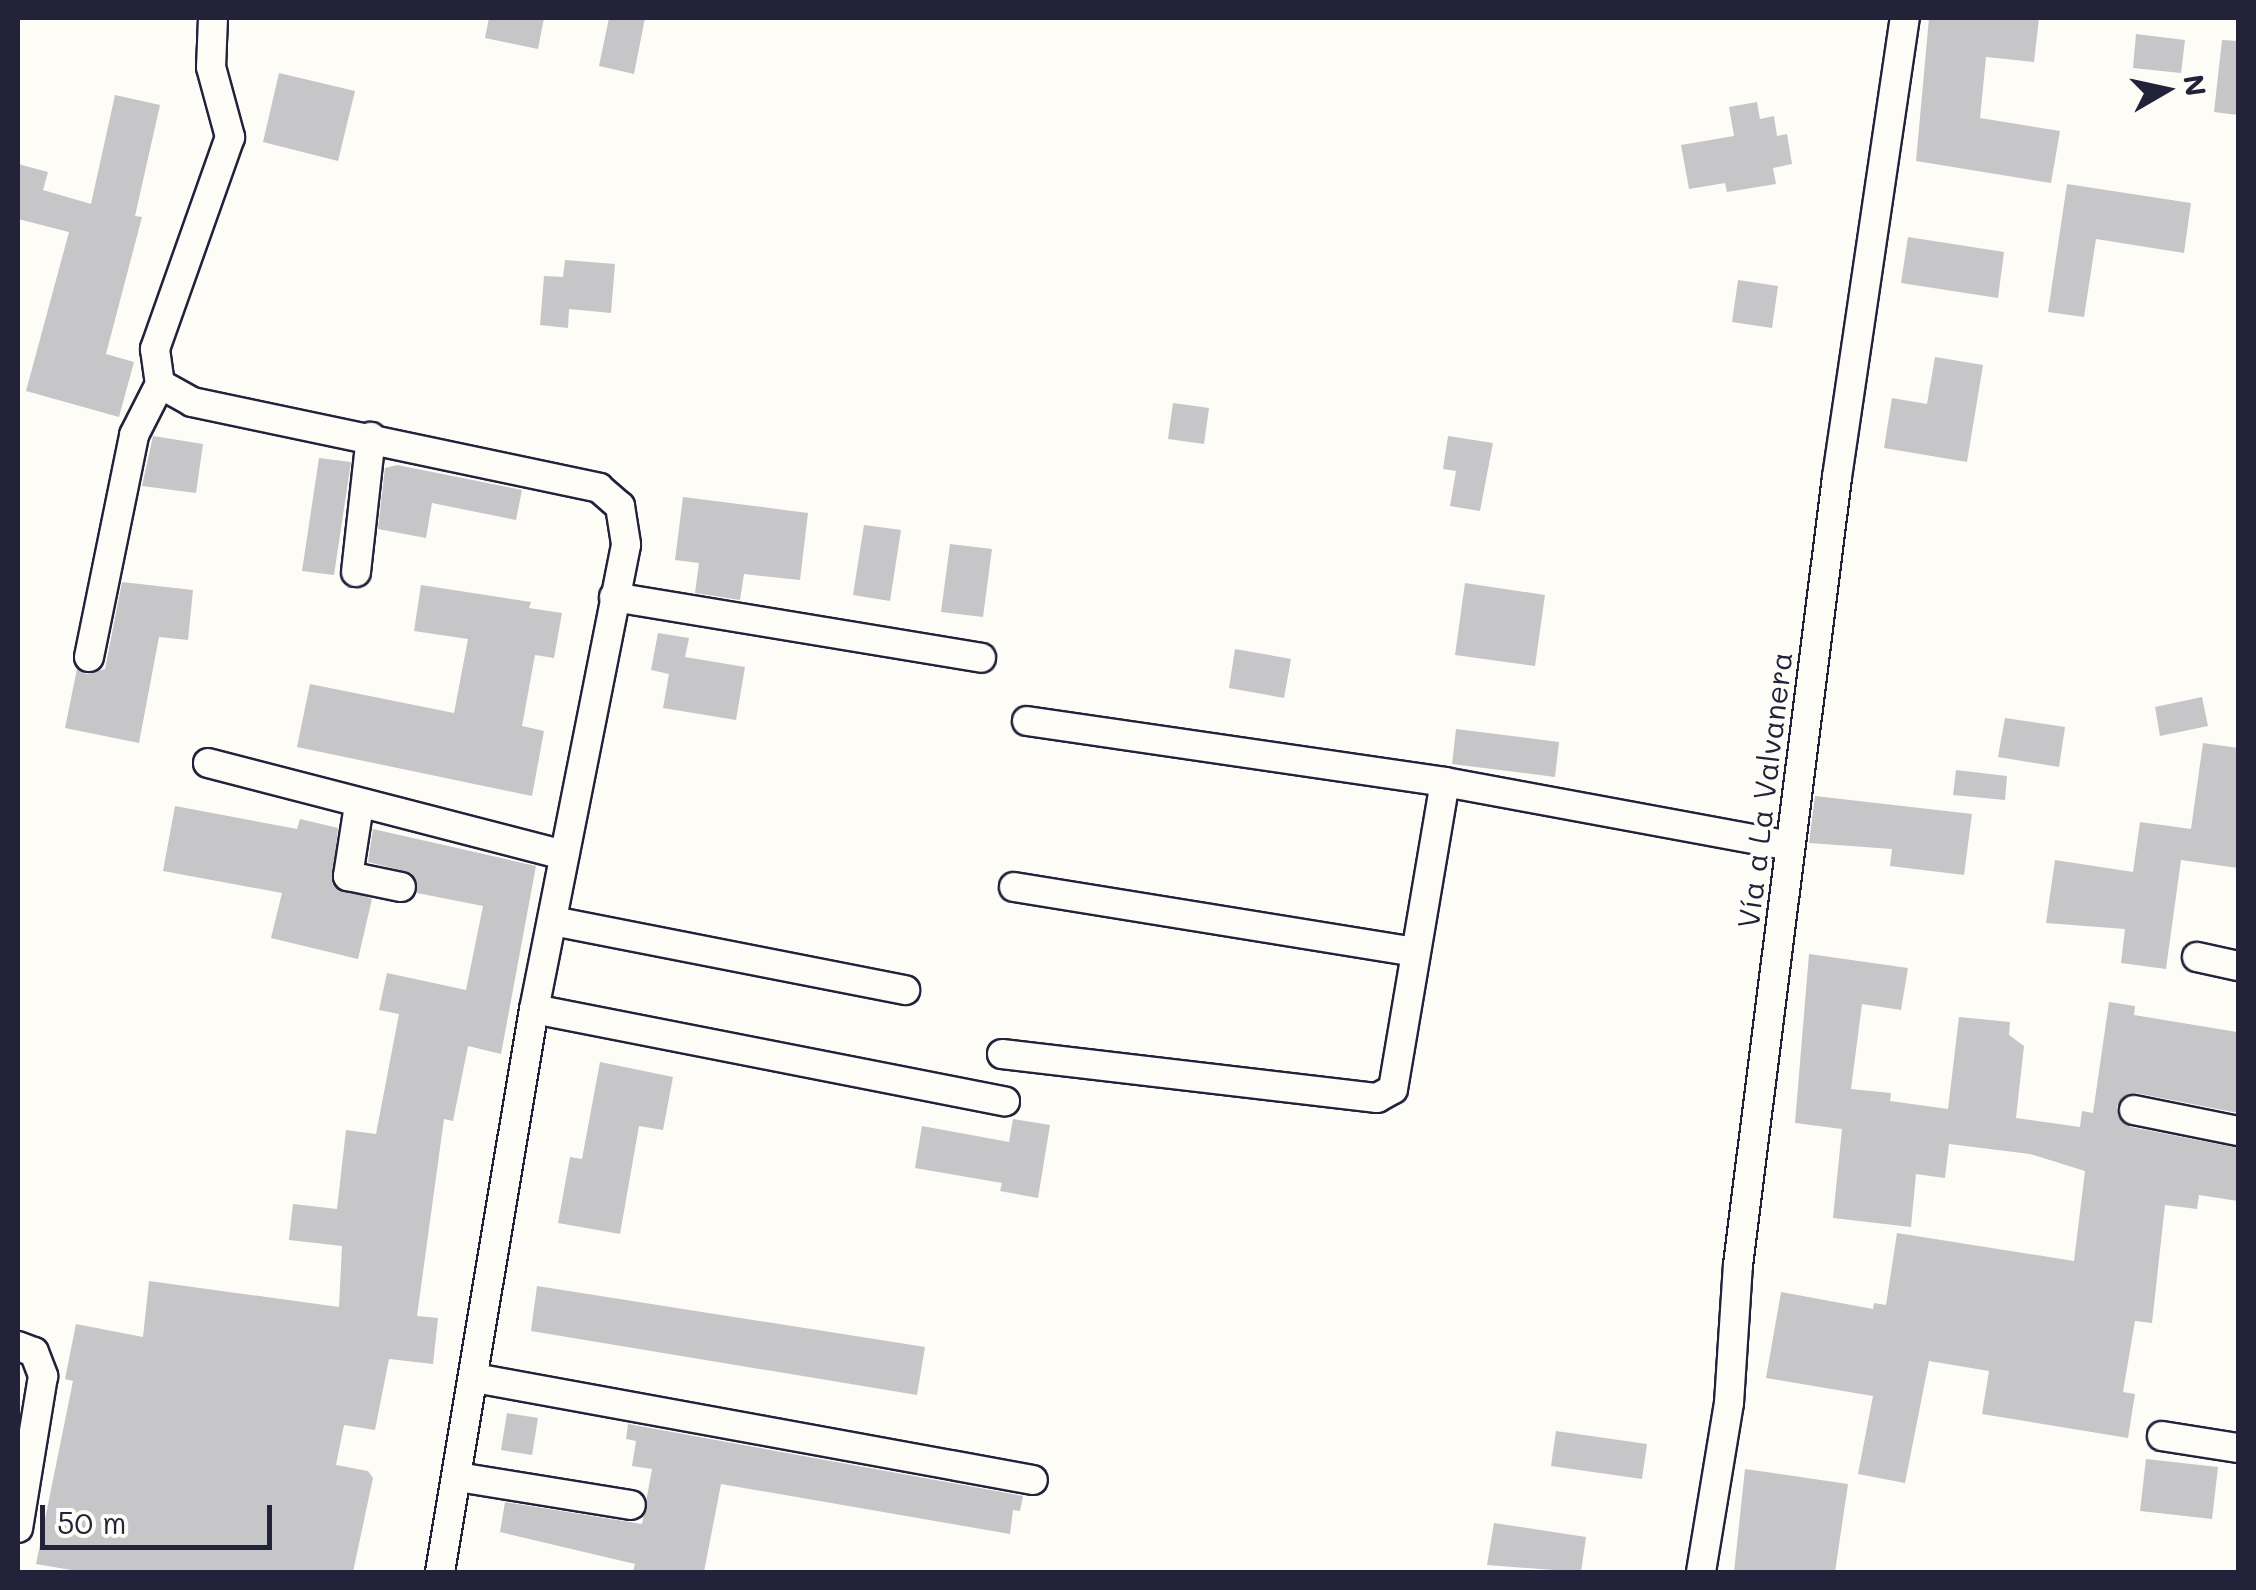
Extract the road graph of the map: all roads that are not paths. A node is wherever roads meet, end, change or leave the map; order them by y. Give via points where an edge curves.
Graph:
1 (213, 18) edge
2 (1905, 18) edge
3 (160, 384) junction
4 (371, 438) junction
5 (356, 572) dead end
6 (614, 597) junction
7 (89, 657) dead end
8 (981, 658) dead end
9 (1027, 721) dead end
10 (208, 762) dead end
11 (1445, 782) junction
12 (359, 805) junction
13 (1789, 846) junction
14 (564, 855) junction
15 (1014, 887) dead end
16 (400, 888) dead end
17 (552, 922) junction
18 (1414, 952) junction
19 (2197, 957) dead end
20 (2238, 966) edge
21 (905, 990) dead end
22 (534, 1008) junction
23 (1002, 1054) dead end
24 (1006, 1101) dead end
25 (2134, 1110) dead end
26 (2238, 1131) edge
27 (18, 1346) edge
28 (474, 1378) junction
29 (2162, 1436) dead end
30 (2238, 1448) edge
31 (458, 1477) junction
32 (1033, 1480) dead end
33 (632, 1505) dead end
34 (18, 1528) edge
35 (440, 1572) edge
36 (1701, 1572) edge

1 - 3 street via 210,67 230,138 155,349
2 - 13 street, Vía a La Valvanera
3 - 4 street via 192,402
3 - 7 street via 134,435
4 - 5 street
4 - 6 street via 599,488 620,506 626,545
6 - 8 street
6 - 14 street
9 - 11 street
10 - 12 street
11 - 13 street
11 - 18 street
12 - 14 street
12 - 16 street via 348,876
13 - 36 street, Vía a La Valvanera via 1738,1265 1729,1403
14 - 17 street
15 - 18 street
17 - 21 street
17 - 22 street
18 - 23 street via 1398,1072 1393,1089 1377,1098
19 - 20 street
22 - 24 street
22 - 28 street
25 - 26 street
27 - 34 street via 34,1352 43,1376
28 - 31 street
28 - 32 street
29 - 30 street
31 - 33 street
31 - 35 street

